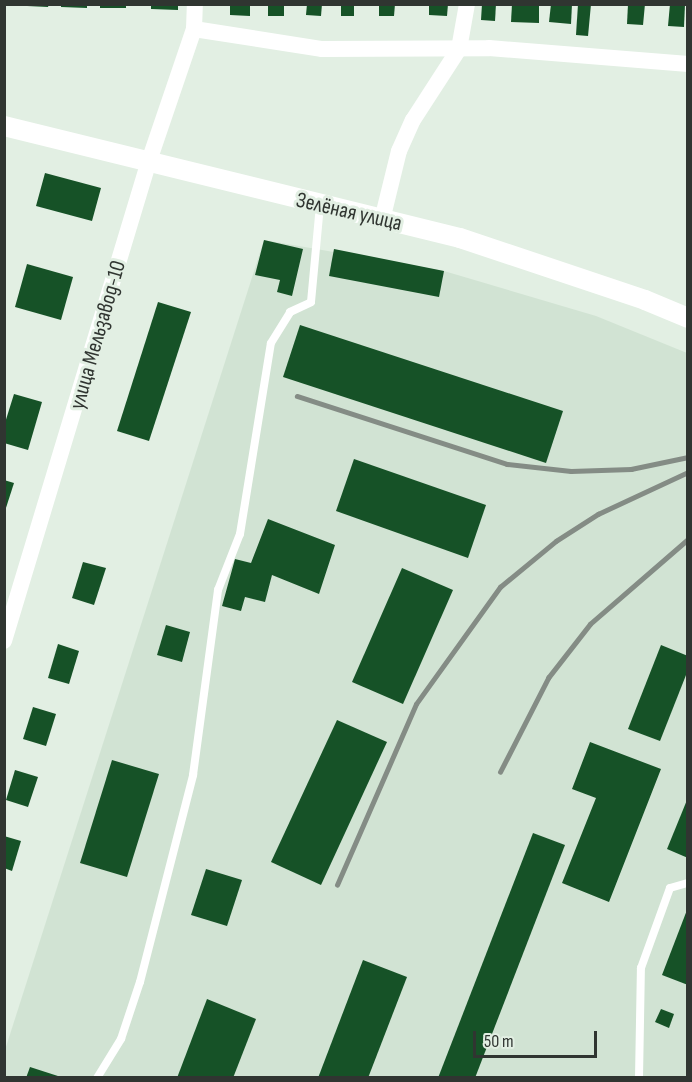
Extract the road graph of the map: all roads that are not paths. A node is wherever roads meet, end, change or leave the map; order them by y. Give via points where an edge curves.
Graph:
1 (195, 4) edge
2 (466, 4) edge
3 (194, 29) junction
4 (459, 49) junction
5 (687, 64) edge
6 (4, 126) edge
7 (147, 164) junction
8 (320, 205) junction
9 (382, 220) junction
10 (687, 318) edge
11 (4, 641) edge
12 (687, 883) edge
13 (97, 1077) edge
14 (639, 1077) edge

1 - 3 street, улица Мельзавод-10
2 - 4 street
3 - 4 street via 322,49
3 - 7 street, улица Мельзавод-10
4 - 5 street
4 - 9 street via 413,120 399,151
6 - 7 street, Зелёная улица
7 - 8 street, Зелёная улица
7 - 11 street, улица Мельзавод-10
8 - 9 street, Зелёная улица
8 - 13 lane via 311,302 290,312 271,343 240,534 218,590 193,775 140,982 121,1039
9 - 10 street, Зелёная улица via 459,238 645,300
12 - 14 lane via 670,888 641,968

